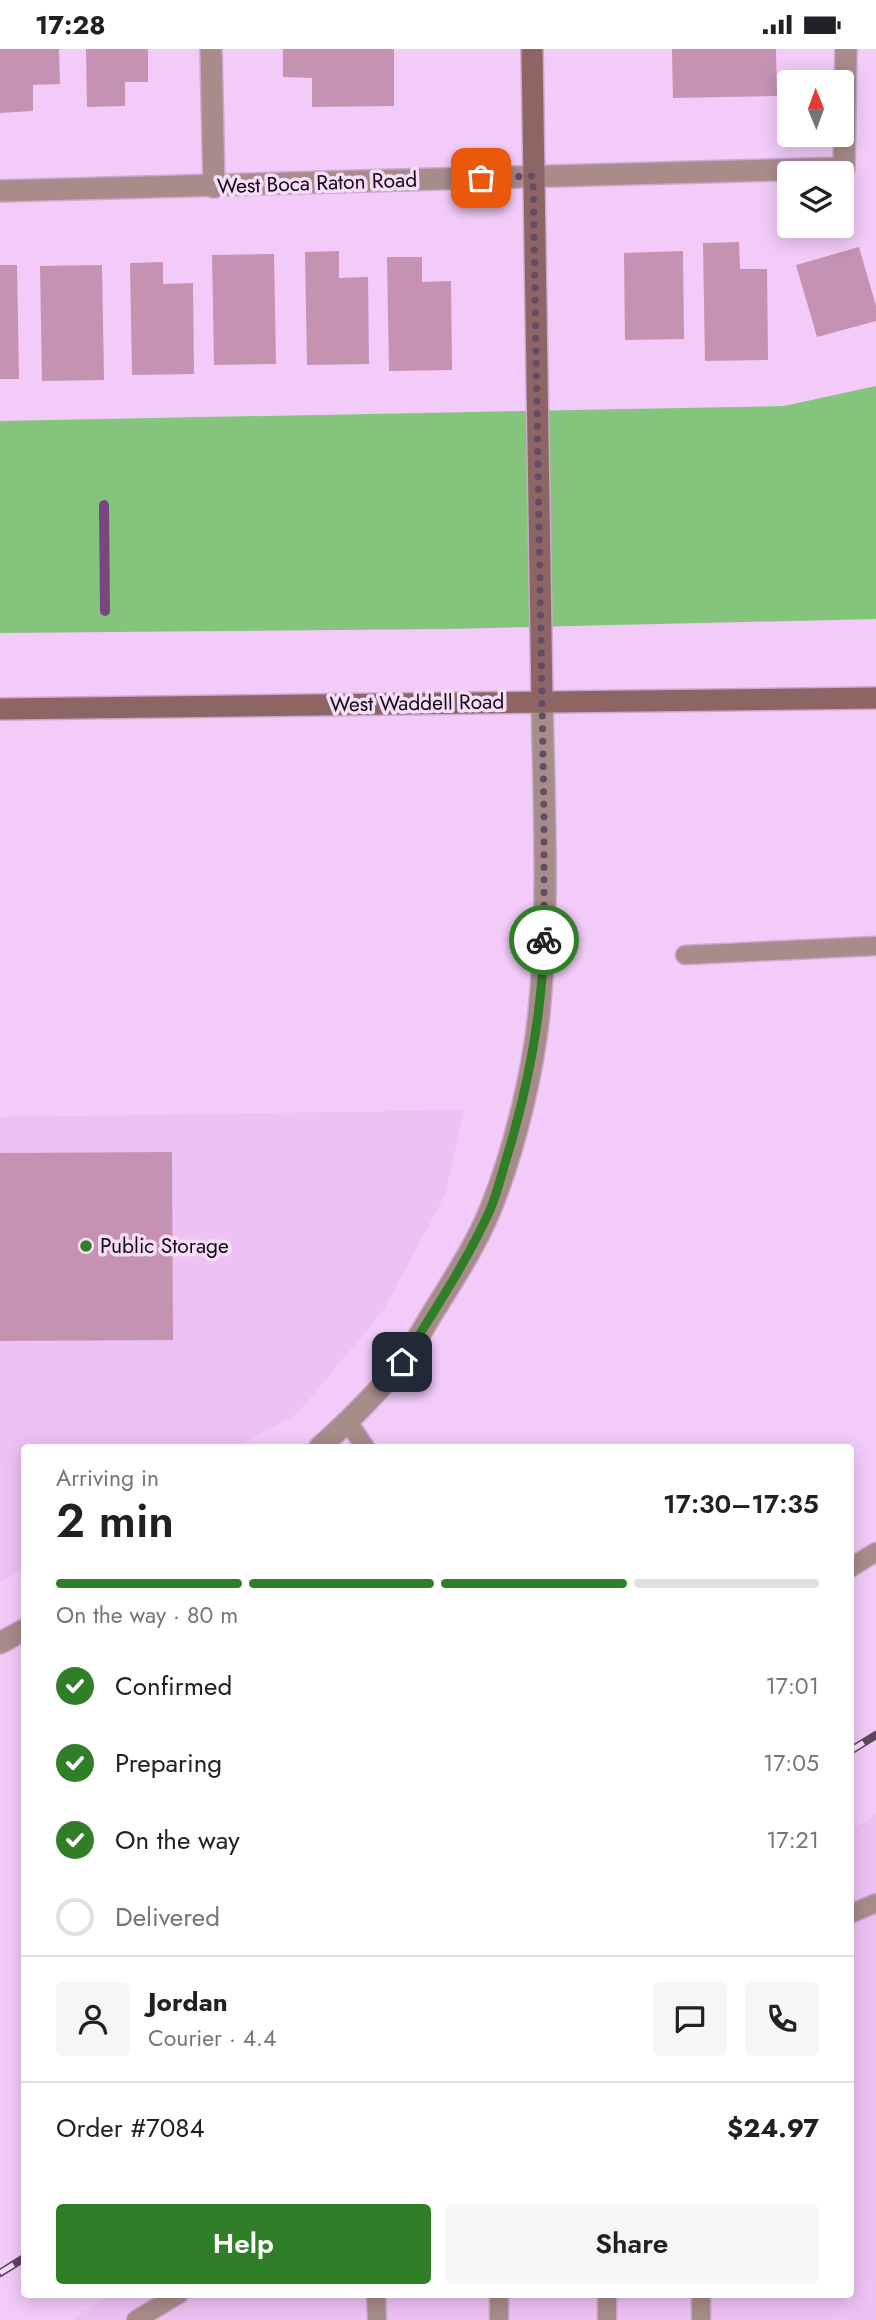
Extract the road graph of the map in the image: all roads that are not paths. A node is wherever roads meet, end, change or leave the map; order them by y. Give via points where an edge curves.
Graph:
1 (211, 49) edge
2 (532, 49) edge
3 (846, 49) edge
4 (533, 176) junction
5 (214, 187) junction
6 (0, 191) edge
7 (876, 698) edge
8 (542, 701) junction
9 (0, 709) edge
10 (876, 946) edge
11 (685, 955) dead end
12 (348, 1422) junction
13 (323, 1444) edge
14 (363, 1444) edge
15 (876, 1552) edge
16 (854, 1566) edge
17 (21, 1632) edge
18 (0, 1643) edge
19 (876, 1903) edge
20 (854, 1912) edge
21 (173, 2298) edge
22 (376, 2298) edge
23 (499, 2298) edge
24 (607, 2298) edge
25 (701, 2298) edge
26 (136, 2320) edge
27 (377, 2320) edge
28 (499, 2320) edge
29 (607, 2320) edge
30 (701, 2320) edge

1 - 5 street
2 - 4 main road
3 - 4 street, West Boca Raton Road via 844,168
4 - 5 street, West Boca Raton Road
4 - 8 main road
5 - 6 street, West Boca Raton Road
7 - 8 main road, West Waddell Road
8 - 9 main road, West Waddell Road
8 - 12 street via 542,978 533,1055 515,1131 491,1209 442,1297 402,1362
10 - 11 lane
12 - 13 street
12 - 14 lane
15 - 16 lane
17 - 18 street
19 - 20 lane
21 - 26 lane
22 - 27 lane
23 - 28 lane
24 - 29 lane
25 - 30 lane

